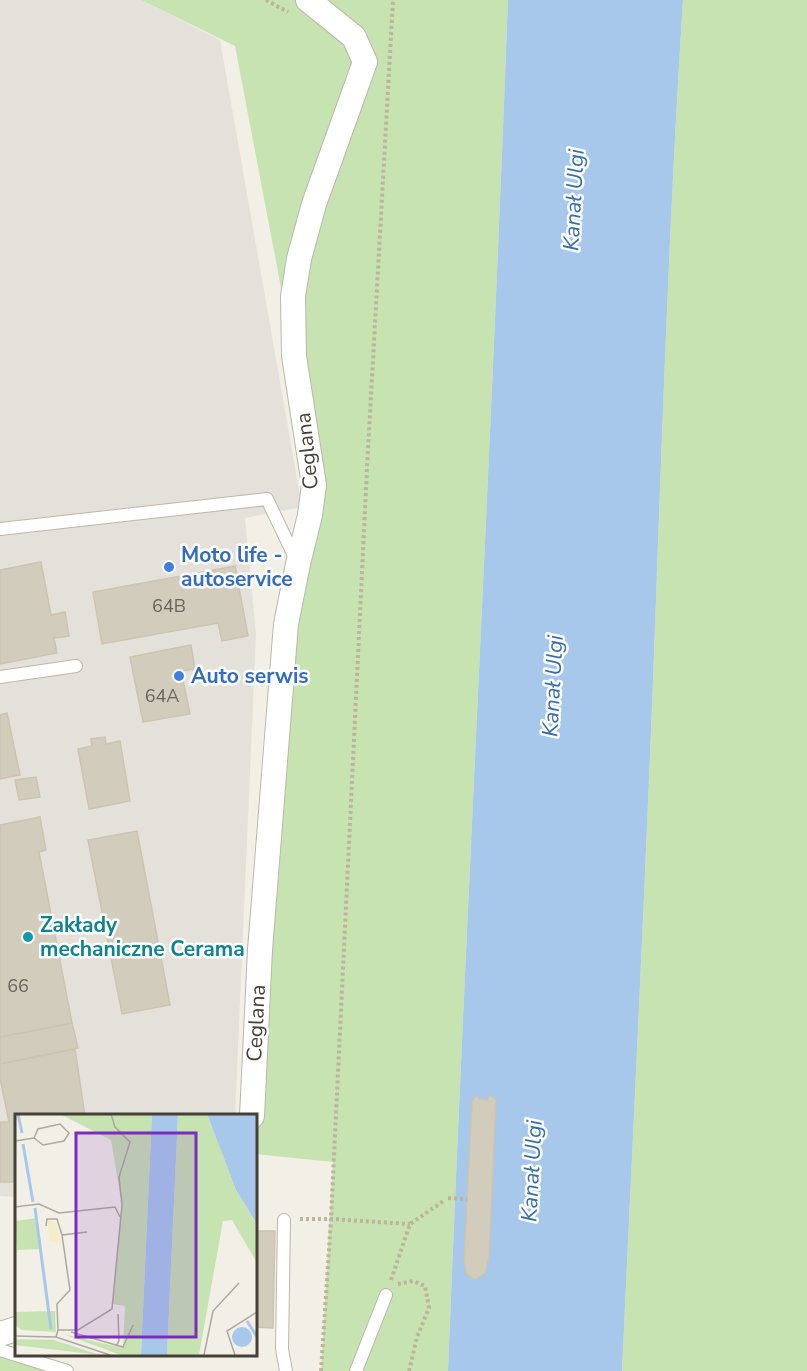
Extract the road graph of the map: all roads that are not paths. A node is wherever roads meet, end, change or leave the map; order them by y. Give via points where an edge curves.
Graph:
1 (308, 0) edge
2 (0, 529) edge
3 (298, 564) junction
4 (76, 666) dead end
5 (0, 677) edge
6 (252, 1114) edge
7 (284, 1220) road end
8 (386, 1295) road end
9 (15, 1329) edge
10 (0, 1334) edge
11 (0, 1350) edge
12 (15, 1355) edge
13 (19, 1356) edge
14 (67, 1371) edge
15 (286, 1371) edge
16 (356, 1371) edge

1 - 3 street, Ceglana via 354,38 365,62 314,204 293,296 294,356 314,485
2 - 3 lane via 267,499
3 - 6 street, Ceglana via 286,624 260,950
4 - 5 lane
7 - 15 lane via 282,1349
8 - 16 lane
9 - 10 street
11 - 12 lane
13 - 14 lane

